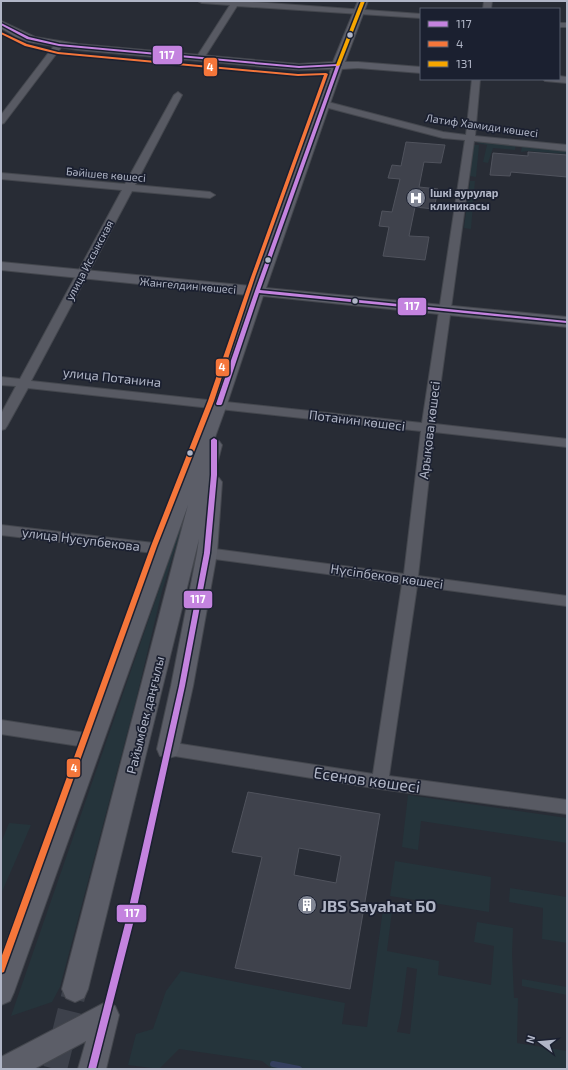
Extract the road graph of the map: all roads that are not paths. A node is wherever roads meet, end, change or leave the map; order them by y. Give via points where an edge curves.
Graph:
1 (202, 1) edge
2 (363, 1) edge
3 (235, 2) edge
4 (358, 12) junction
5 (420, 16) edge
6 (1, 24) edge
7 (58, 45) junction
8 (200, 58) junction
9 (338, 65) junction
10 (299, 67) junction
11 (420, 70) edge
12 (476, 80) edge
13 (332, 82) junction
14 (178, 95) dead end
15 (15, 102) junction
16 (1, 103) edge
17 (324, 104) junction
18 (1, 121) edge
19 (470, 138) junction
20 (567, 148) edge
21 (1, 176) edge
22 (127, 188) junction
23 (210, 195) dead end
24 (1, 266) edge
25 (81, 275) junction
26 (257, 291) junction
27 (445, 310) junction
28 (567, 322) edge
29 (1, 381) edge
30 (24, 383) junction
31 (220, 404) junction
32 (1, 426) edge
33 (428, 428) junction
34 (214, 440) junction
35 (567, 443) edge
36 (1, 530) edge
37 (162, 549) junction
38 (207, 553) junction
39 (410, 579) junction
40 (567, 601) edge
41 (1, 727) edge
42 (92, 741) junction
43 (168, 749) joint
44 (380, 782) junction
45 (567, 807) edge
46 (75, 989) tunnel mouth
47 (1, 992) edge
48 (7, 1069) edge
49 (92, 1069) edge

1 - 3 street
2 - 4 main road, Райымбек даңғылы
3 - 4 street
3 - 8 street
4 - 5 street
4 - 9 main road, Райымбек даңғылы
6 - 7 main road via 20,35
7 - 8 main road
7 - 15 street
8 - 10 main road
9 - 10 main road
9 - 11 main road
9 - 13 main road, Райымбек даңғылы
10 - 13 main road via 324,74
12 - 19 street, Арықова көшесі
13 - 17 main road, Райымбек даңғылы
14 - 22 street, улица Иссыкская
15 - 16 street
15 - 18 street
17 - 19 street, Латиф Хамиди көшесі via 436,133
17 - 26 main road, Райымбек даңғылы
19 - 20 street, Латиф Хамиди көшесі
19 - 27 street, Арықова көшесі
21 - 22 street, Бәйішев көшесі
22 - 23 street, Бәйішев көшесі
22 - 25 street, улица Иссыкская
24 - 25 main road, Жангелдин көшесі
25 - 26 main road, Жангелдин көшесі
25 - 30 street, улица Иссыкская
26 - 27 main road, Жангелдин көшесі
26 - 31 main road, Райымбек даңғылы
27 - 28 main road, Жангелдин көшесі
27 - 33 street, Арықова көшесі
29 - 30 street, улица Потанина
30 - 31 street, улица Потанина
30 - 32 street, улица Иссыкская
31 - 33 street, Потанин көшесі
31 - 34 main road, Райымбек даңғылы
31 - 37 main road, Райымбек даңғылы
33 - 35 street, Потанин көшесі
33 - 39 street, Арықова көшесі
34 - 38 main road, Райымбек даңғылы via 214,475
34 - 46 main road, Райымбек даңғылы
36 - 37 street, улица Нусупбекова
37 - 42 main road, Райымбек даңғылы
38 - 39 street, Нүсіпбеков көшесі
38 - 43 main road, Райымбек даңғылы
39 - 40 street, Нүсіпбеков көшесі
39 - 44 street, Арықова көшесі
41 - 42 street
42 - 47 main road, Райымбек даңғылы
43 - 44 street, Есенов көшесі
44 - 45 street, Есенов көшесі
48 - 49 main road via 106,1015

